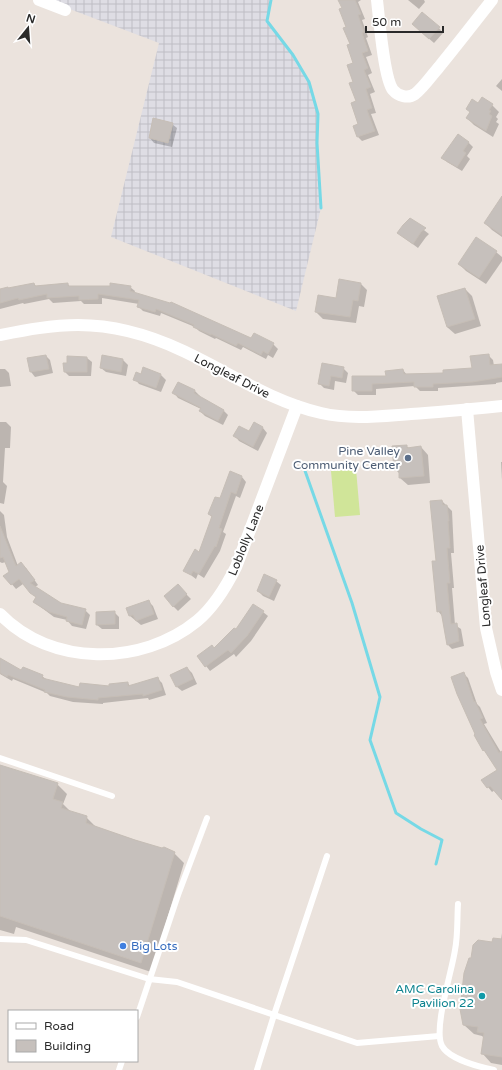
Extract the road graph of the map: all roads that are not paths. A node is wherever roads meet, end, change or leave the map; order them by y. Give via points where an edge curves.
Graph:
1 (38, 0) edge
2 (377, 0) edge
3 (492, 0) edge
4 (65, 10) dead end
5 (0, 335) edge
6 (297, 406) junction
7 (502, 406) edge
8 (467, 410) junction
9 (0, 614) edge
10 (502, 690) edge
11 (0, 758) edge
12 (112, 796) dead end
13 (207, 818) dead end
14 (327, 856) dead end
15 (458, 904) dead end
16 (0, 939) edge
17 (150, 979) junction
18 (138, 1014) edge
19 (274, 1015) junction
20 (439, 1036) junction
21 (257, 1070) edge
22 (494, 1070) edge

1 - 4 street
2 - 3 street via 391,85 400,95 410,96 430,77
5 - 6 street, Longleaf Drive via 78,325 138,334 180,350 269,395
6 - 8 street, Longleaf Drive via 349,417
6 - 9 street, Loblolly Lane via 236,567 214,603 183,632 137,650 97,655 77,653 37,640
7 - 8 street, Longleaf Drive
8 - 10 street, Longleaf Drive via 486,628
11 - 12 lane
13 - 17 lane
14 - 19 lane
15 - 20 lane via 455,949
16 - 17 lane via 26,940
17 - 18 lane
17 - 19 lane via 177,982
19 - 20 lane via 356,1042
19 - 21 lane
20 - 22 lane via 443,1047 458,1059

